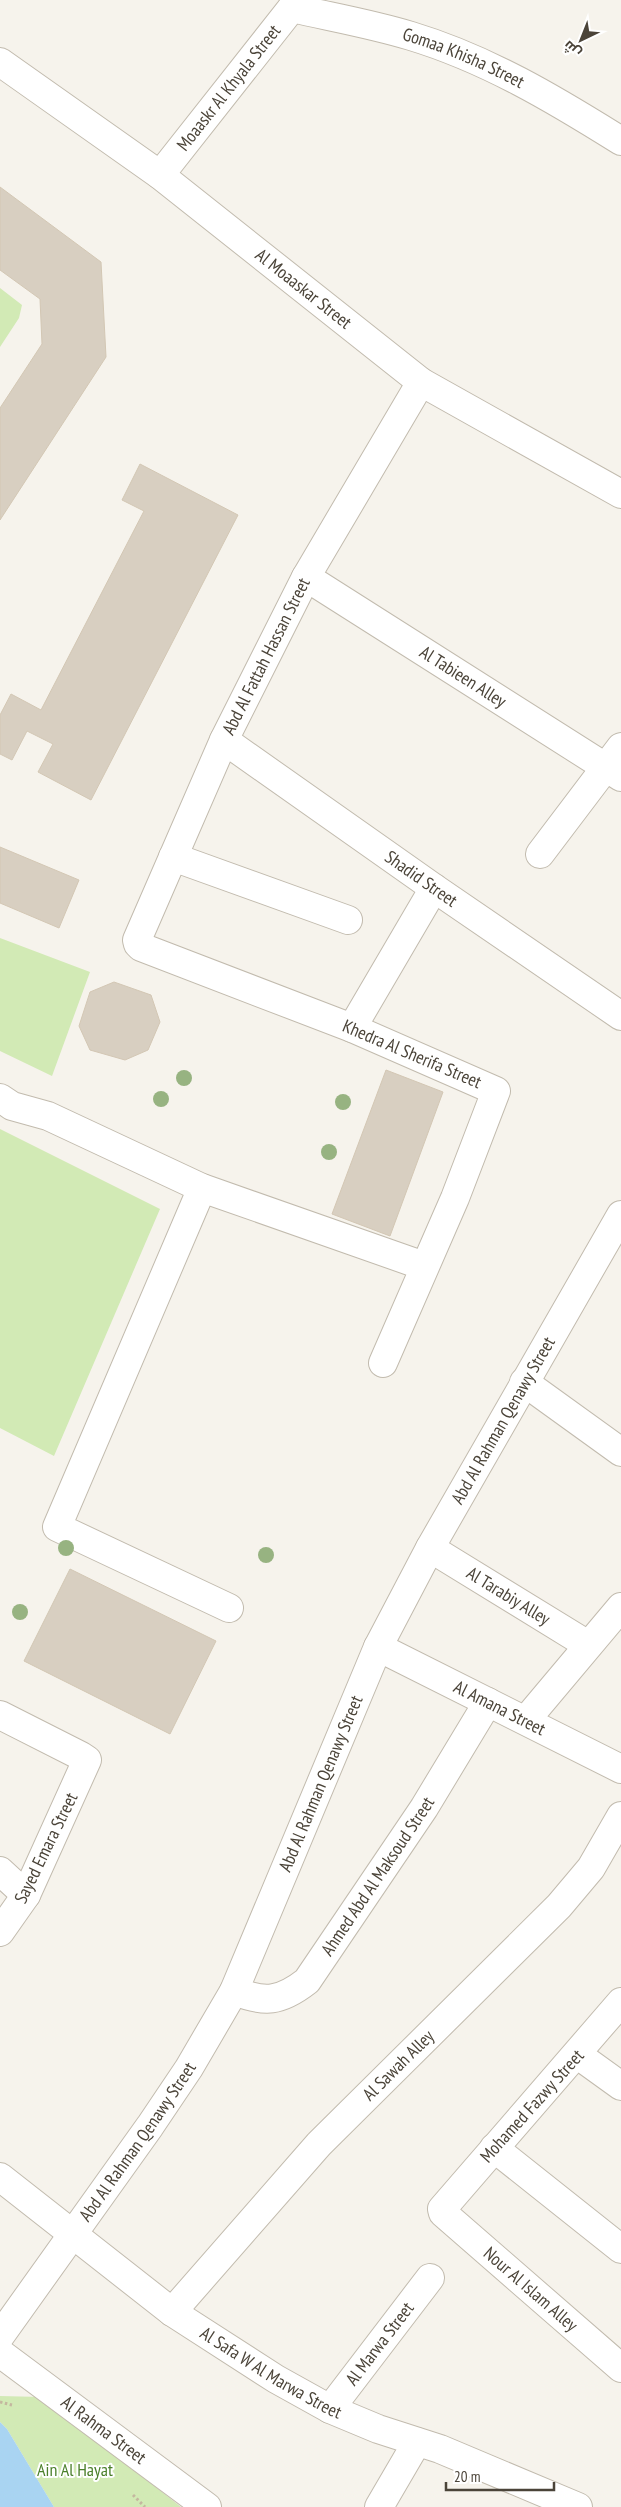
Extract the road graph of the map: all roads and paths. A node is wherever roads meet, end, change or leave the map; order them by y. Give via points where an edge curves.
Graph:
1 (295, 4) edge
2 (0, 62) edge
3 (621, 141) edge
4 (160, 176) junction
5 (420, 382) junction
6 (621, 494) edge
7 (306, 577) junction
8 (224, 740) junction
9 (616, 764) edge
10 (540, 854) dead end
11 (173, 857) junction
12 (434, 888) junction
13 (348, 920) dead end
14 (138, 944) joint
15 (621, 1016) edge
16 (352, 1028) junction
17 (0, 1098) edge
18 (202, 1188) junction
19 (621, 1215) edge
20 (424, 1266) junction
21 (383, 1363) dead end
22 (524, 1382) junction
23 (621, 1452) edge
24 (430, 1548) junction
25 (621, 1607) edge
26 (230, 1608) dead end
27 (588, 1645) junction
28 (378, 1647) junction
29 (488, 1702) junction
30 (0, 1716) edge
31 (526, 1720) junction
32 (621, 1769) edge
33 (621, 1816) edge
34 (0, 1871) edge
35 (26, 1895) junction
36 (0, 1932) edge
37 (234, 1991) junction
38 (621, 2002) edge
39 (578, 2054) junction
40 (621, 2086) edge
41 (494, 2148) junction
42 (0, 2176) edge
43 (442, 2209) joint
44 (74, 2235) junction
45 (621, 2249) edge
46 (430, 2278) dead end
47 (172, 2312) junction
48 (0, 2336) edge
49 (0, 2353) edge
50 (621, 2368) edge
51 (330, 2409) junction
52 (418, 2442) junction
53 (207, 2507) edge
54 (379, 2507) edge
55 (578, 2507) edge

1 - 3 street, Gomaa Khisha Street via 410,36 469,57 522,80
1 - 4 street, Moaaskr Al Khyala Street
2 - 4 street, Al Moaaskar Street
4 - 5 street, Al Moaaskar Street
5 - 6 street, Al Moaaskar Street
5 - 7 street, Abd Al Fattah Hassan Street
7 - 8 street, Abd Al Fattah Hassan Street
7 - 9 street, Al Tabieen Alley
8 - 11 street, Abd Al Fattah Hassan Street
8 - 12 street, Shadid Street
9 - 10 street
11 - 13 street
11 - 14 street, Abd Al Fattah Hassan Street
12 - 15 street, Shadid Street
12 - 16 street
14 - 16 street, Khedra Al Sherifa Street
16 - 20 street, Khedra Al Sherifa Street via 496,1091 455,1198
17 - 18 street via 12,1106 48,1116
18 - 20 street
18 - 26 street via 57,1527
19 - 22 street, Abd Al Rahman Qenawy Street
20 - 21 street, Khedra Al Sherifa Street
22 - 23 street
22 - 24 street, Abd Al Rahman Qenawy Street
24 - 27 street, Al Tarabiy Alley
24 - 28 street, Abd Al Rahman Qenawy Street
25 - 27 street
27 - 31 street
28 - 29 street, Al Amana Street
28 - 37 street, Abd Al Rahman Qenawy Street
29 - 31 street, Al Amana Street
29 - 37 street, Ahmed Abd Al Maksoud Street via 419,1816 307,1982 291,1994 272,2000 252,1998
30 - 35 street, Sayed Emara Street via 86,1760
31 - 32 street, Al Amana Street
33 - 47 street, Al Sawah Alley via 590,1868 559,1906 319,2144
34 - 35 street
35 - 36 street, Sayed Emara Street
37 - 44 street, Abd Al Rahman Qenawy Street via 189,2068
38 - 39 street, Mohamed Fazwy Street
39 - 40 street
39 - 41 street, Mohamed Fazwy Street
41 - 43 street, Mohamed Fazwy Street
41 - 45 street
42 - 44 street, Al Safa W Al Marwa Street
43 - 50 street, Nour Al Islam Alley
44 - 47 street, Al Safa W Al Marwa Street
44 - 48 street, Abd Al Rahman Qenawy Street
46 - 51 street, Al Marwa Street
47 - 51 street, Al Safa W Al Marwa Street via 276,2379
49 - 53 street, Al Rahma Street
51 - 52 street, Al Safa W Al Marwa Street
52 - 54 street
52 - 55 street, Al Safa W Al Marwa Street

